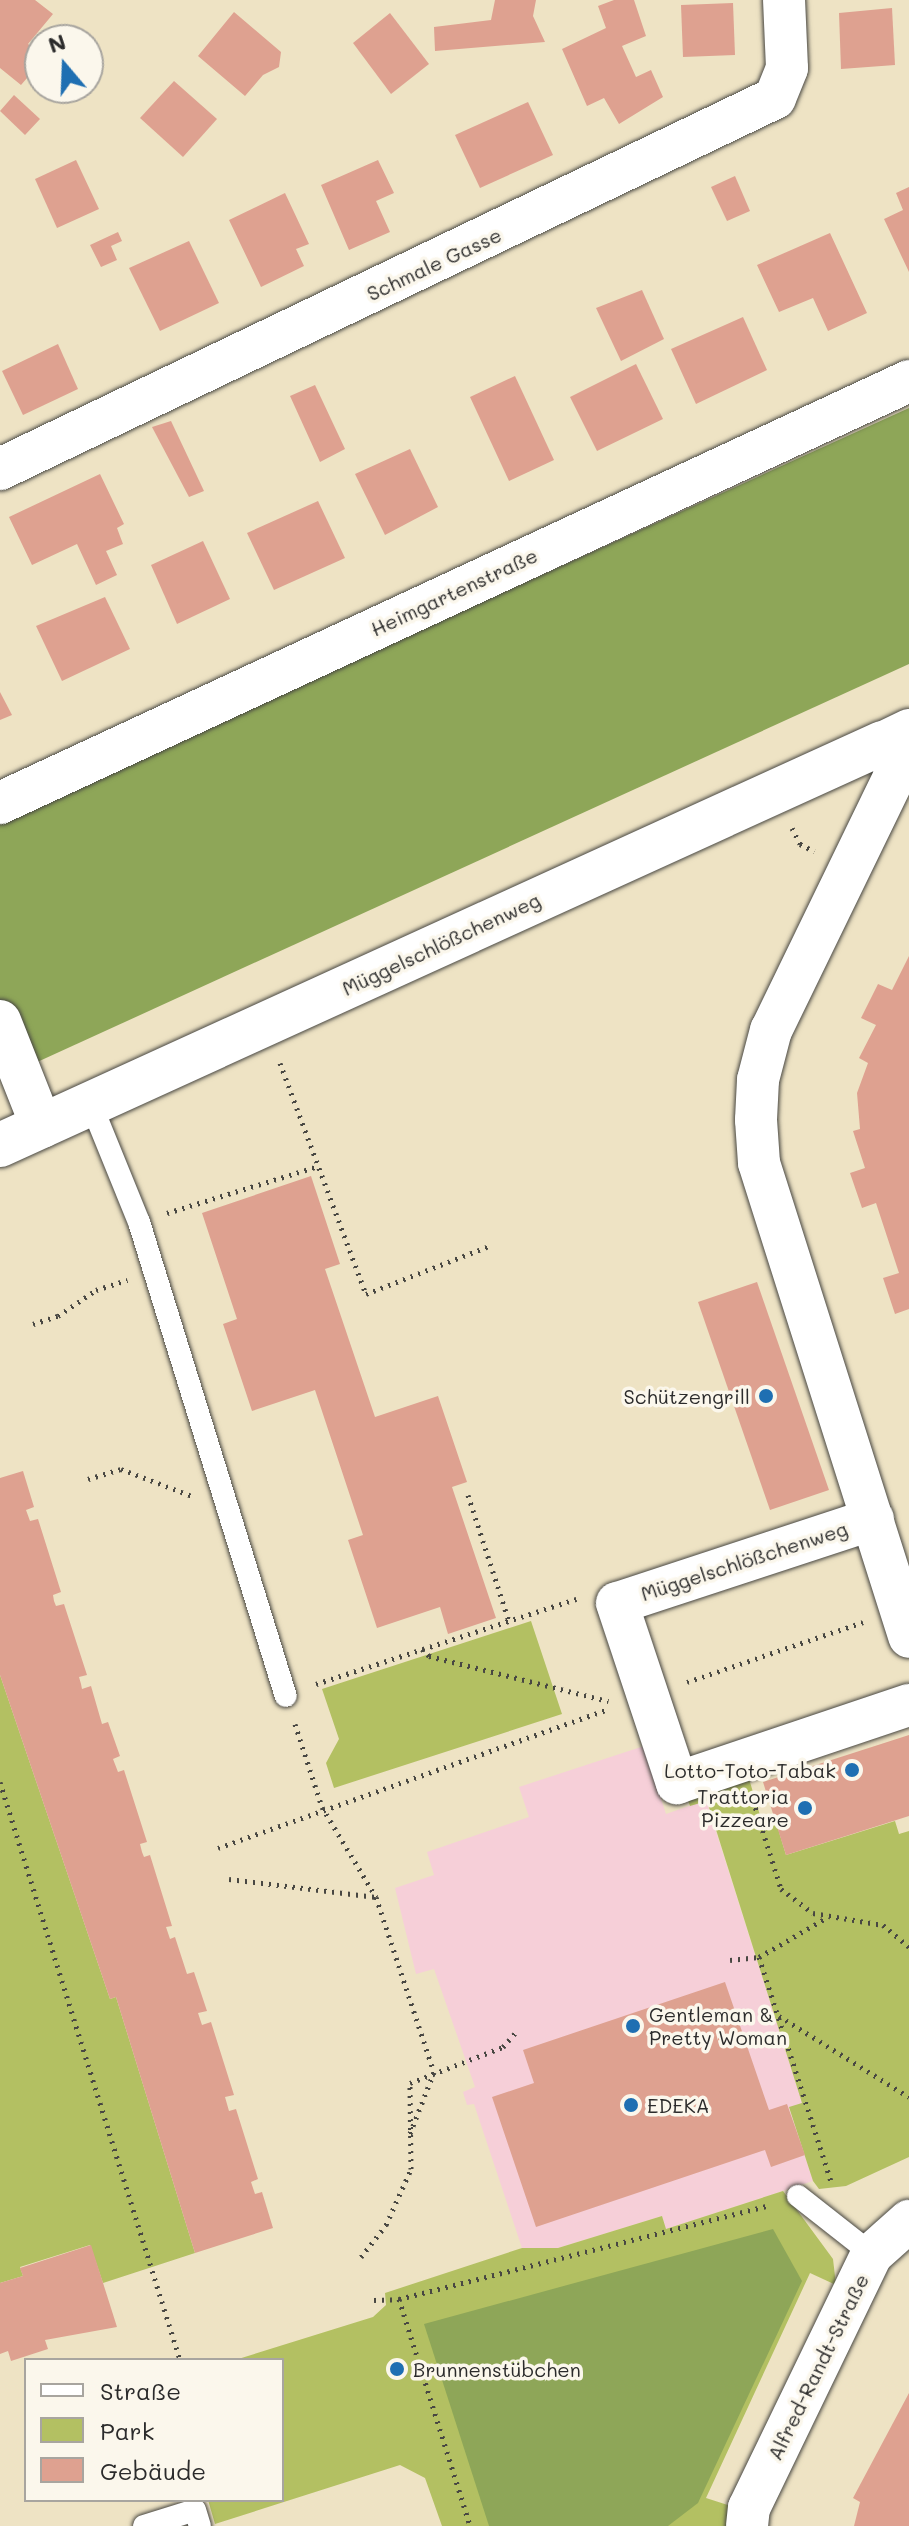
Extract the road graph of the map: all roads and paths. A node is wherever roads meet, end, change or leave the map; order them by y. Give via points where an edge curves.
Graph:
1 (784, 0) edge
2 (909, 381) edge
3 (0, 469) edge
4 (899, 753) edge
5 (0, 803) edge
6 (0, 1021) edge
7 (277, 1054) dead end
8 (91, 1104) junction
9 (42, 1127) junction
10 (0, 1145) edge
11 (319, 1166) junction
12 (139, 1222) junction
13 (492, 1245) dead end
14 (155, 1272) junction
15 (33, 1324) dead end
16 (88, 1479) dead end
17 (468, 1495) dead end
18 (224, 1498) junction
19 (873, 1519) junction
20 (617, 1603) junction
21 (509, 1621) junction
22 (905, 1623) edge
23 (422, 1649) junction
24 (648, 1695) junction
25 (286, 1696) junction
26 (909, 1705) edge
27 (740, 1761) junction
28 (0, 1782) edge
29 (322, 1807) junction
30 (218, 1848) dead end
31 (229, 1879) dead end
32 (376, 1897) junction
33 (828, 1917) junction
34 (909, 1945) edge
35 (759, 1957) junction
36 (730, 1960) dead end
37 (778, 2015) junction
38 (516, 2032) dead end
39 (434, 2072) junction
40 (909, 2097) edge
41 (409, 2136) junction
42 (798, 2196) joint
43 (909, 2221) edge
44 (831, 2224) junction
45 (872, 2254) junction
46 (361, 2257) dead end
47 (399, 2299) junction
48 (374, 2300) dead end
49 (179, 2358) edge
50 (144, 2526) edge
51 (200, 2526) edge
52 (470, 2526) edge
53 (747, 2526) edge

1 - 3 street, Schmale Gasse via 787,68 775,98
2 - 5 street, Heimgartenstraße
4 - 8 street, Müggelschlößchenweg
4 - 19 street, Müggelschlößchenweg via 771,1030 758,1080 756,1120 759,1163
6 - 9 street
7 - 11 path
8 - 9 street, Müggelschlößchenweg
8 - 12 lane
9 - 10 street, Müggelschlößchenweg
11 - 12 path
11 - 13 path via 366,1294
12 - 14 lane
14 - 15 path via 96,1290 58,1316
14 - 18 lane
16 - 18 path via 121,1469 209,1503
17 - 21 path
18 - 25 lane
19 - 20 street, Müggelschlößchenweg
19 - 22 street, Müggelschlößchenweg
20 - 21 path via 599,1592
20 - 24 street, Müggelschlößchenweg
21 - 23 path
22 - 24 path
23 - 25 path
23 - 29 path via 429,1656 622,1705
24 - 27 street, Müggelschlößchenweg via 677,1783
25 - 29 path
26 - 27 street, Müggelschlößchenweg
27 - 33 path via 781,1889 813,1913
28 - 49 path
29 - 30 path via 301,1820
29 - 32 path
31 - 32 path
32 - 39 path
33 - 34 path via 883,1925
33 - 35 path
35 - 36 path
35 - 37 path
37 - 40 path
37 - 44 path via 832,2178
38 - 39 path via 503,2047
39 - 41 path
39 - 41 path via 410,2083
41 - 46 path via 411,2169 386,2225
42 - 44 lane
42 - 47 path
43 - 45 street, Alfred-Randt-Straße
44 - 45 lane
45 - 53 street, Alfred-Randt-Straße via 749,2508
47 - 48 path
47 - 52 path
50 - 51 lane via 195,2510

